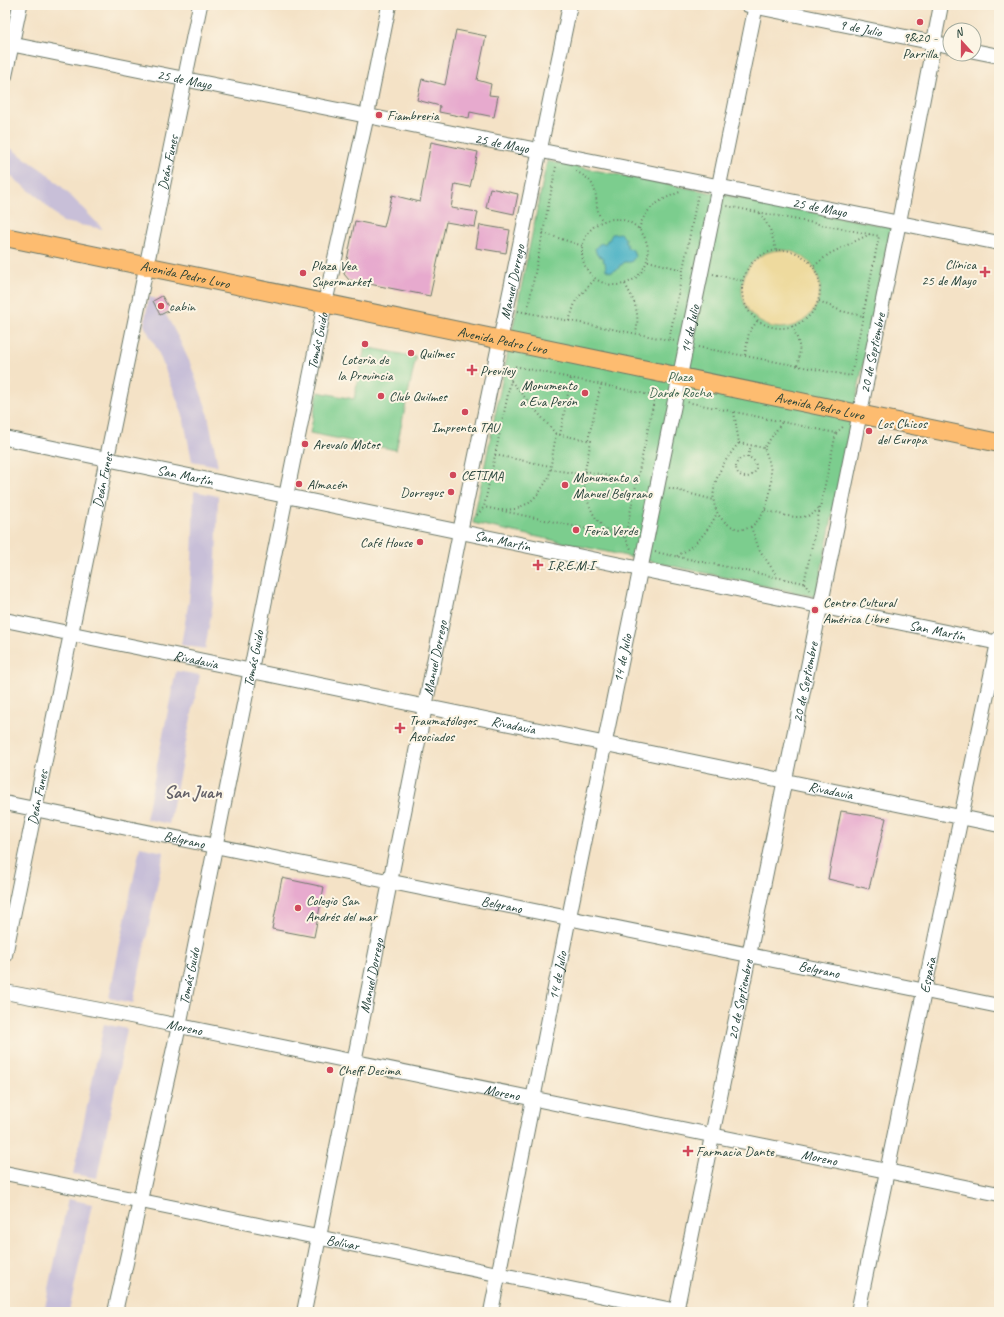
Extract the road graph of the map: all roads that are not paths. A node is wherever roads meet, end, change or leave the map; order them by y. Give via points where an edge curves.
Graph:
1 (20, 5) edge
2 (200, 5) edge
3 (389, 5) edge
4 (570, 5) edge
5 (941, 5) edge
6 (753, 6) edge
7 (933, 43) junction
8 (8, 44) edge
9 (942, 45) edge
10 (982, 53) edge
11 (999, 56) edge
12 (5, 76) edge
13 (185, 79) junction
14 (367, 115) junction
15 (539, 150) junction
16 (719, 186) junction
17 (899, 222) junction
18 (5, 237) edge
19 (999, 243) edge
20 (147, 266) junction
21 (325, 303) junction
22 (500, 340) junction
23 (680, 377) junction
24 (859, 414) junction
25 (5, 438) edge
26 (999, 443) edge
27 (106, 459) junction
28 (286, 497) junction
29 (460, 532) junction
30 (640, 569) junction
31 (820, 606) junction
32 (5, 620) edge
33 (71, 634) junction
34 (999, 641) edge
35 (251, 671) junction
36 (425, 707) junction
37 (604, 743) junction
38 (784, 780) junction
39 (5, 803) edge
40 (35, 809) junction
41 (961, 817) junction
42 (999, 825) edge
43 (216, 846) junction
44 (390, 881) junction
45 (569, 917) junction
46 (750, 954) junction
47 (5, 955) edge
48 (5, 992) edge
49 (924, 992) junction
50 (999, 1006) edge
51 (179, 1026) junction
52 (354, 1062) junction
53 (533, 1099) junction
54 (712, 1136) junction
55 (887, 1172) junction
56 (5, 1173) edge
57 (999, 1194) edge
58 (140, 1201) junction
59 (320, 1238) junction
60 (499, 1274) junction
61 (115, 1312) edge
62 (304, 1312) edge
63 (491, 1312) edge
64 (678, 1312) edge
65 (858, 1312) edge

1 - 8 street
2 - 13 street, Deán Funes
3 - 14 street, Tomás Guido
4 - 15 street, Manuel Dorrego
5 - 7 street, 20 de Septiembre
6 - 7 street, 9 de Julio
6 - 16 street, 14 de Julio
7 - 9 street, 9 de Julio
7 - 17 street, 20 de Septiembre
8 - 12 street
8 - 13 street, 25 de Mayo
10 - 11 street
13 - 14 street, 25 de Mayo
13 - 20 street, Deán Funes
14 - 15 street, 25 de Mayo
14 - 21 street, Tomás Guido
15 - 16 street, 25 de Mayo
15 - 22 street, Manuel Dorrego
16 - 17 street, 25 de Mayo
16 - 23 street, 14 de Julio
17 - 19 street, 25 de Mayo
17 - 24 street, 20 de Septiembre
18 - 20 main road, Avenida Pedro Luro
20 - 21 main road, Avenida Pedro Luro
20 - 27 street, Deán Funes
21 - 22 main road, Avenida Pedro Luro
21 - 28 street, Tomás Guido
22 - 23 main road, Avenida Pedro Luro
22 - 29 street, Manuel Dorrego
23 - 24 main road, Avenida Pedro Luro
23 - 30 street, 14 de Julio
24 - 26 main road, Avenida Pedro Luro
24 - 31 street, 20 de Septiembre
25 - 27 street, San Martín
27 - 28 street, San Martín
27 - 33 street, Deán Funes
28 - 29 street, San Martín
28 - 35 street, Tomás Guido
29 - 30 street, San Martín
29 - 36 street, Manuel Dorrego
30 - 31 street, San Martín
30 - 37 street, 14 de Julio
31 - 34 street, San Martín
31 - 38 street, 20 de Septiembre
32 - 33 street, Rivadavia
33 - 35 street, Rivadavia
33 - 40 street, Deán Funes
34 - 41 street, España
35 - 36 street, Rivadavia
35 - 43 street, Tomás Guido
36 - 37 street, Rivadavia
36 - 44 street, Manuel Dorrego
37 - 38 street, Rivadavia
37 - 45 street, 14 de Julio
38 - 41 street, Rivadavia
38 - 46 street, 20 de Septiembre
39 - 40 street, Belgrano
40 - 43 street, Belgrano
40 - 47 street, Deán Funes
41 - 42 street, Rivadavia
41 - 49 street, España
43 - 44 street, Belgrano
43 - 51 street, Tomás Guido
44 - 45 street, Belgrano
44 - 52 street, Manuel Dorrego
45 - 46 street, Belgrano
45 - 53 street, 14 de Julio
46 - 49 street, Belgrano
46 - 54 street, 20 de Septiembre
48 - 51 street, Moreno
49 - 50 street, Belgrano
49 - 55 street, España
51 - 52 street, Moreno
51 - 58 street, Tomás Guido
52 - 53 street, Moreno
52 - 59 street, Manuel Dorrego
53 - 54 street, Moreno
53 - 60 street, 14 de Julio
54 - 55 street, Moreno
54 - 64 street, 20 de Septiembre
55 - 57 street, Moreno
55 - 65 street, España
56 - 58 street, Bolívar
58 - 59 street, Bolívar
58 - 61 street, Tomás Guido
59 - 60 street, Bolívar
59 - 62 street, Manuel Dorrego
60 - 63 street, 14 de Julio
60 - 64 street, Bolívar

